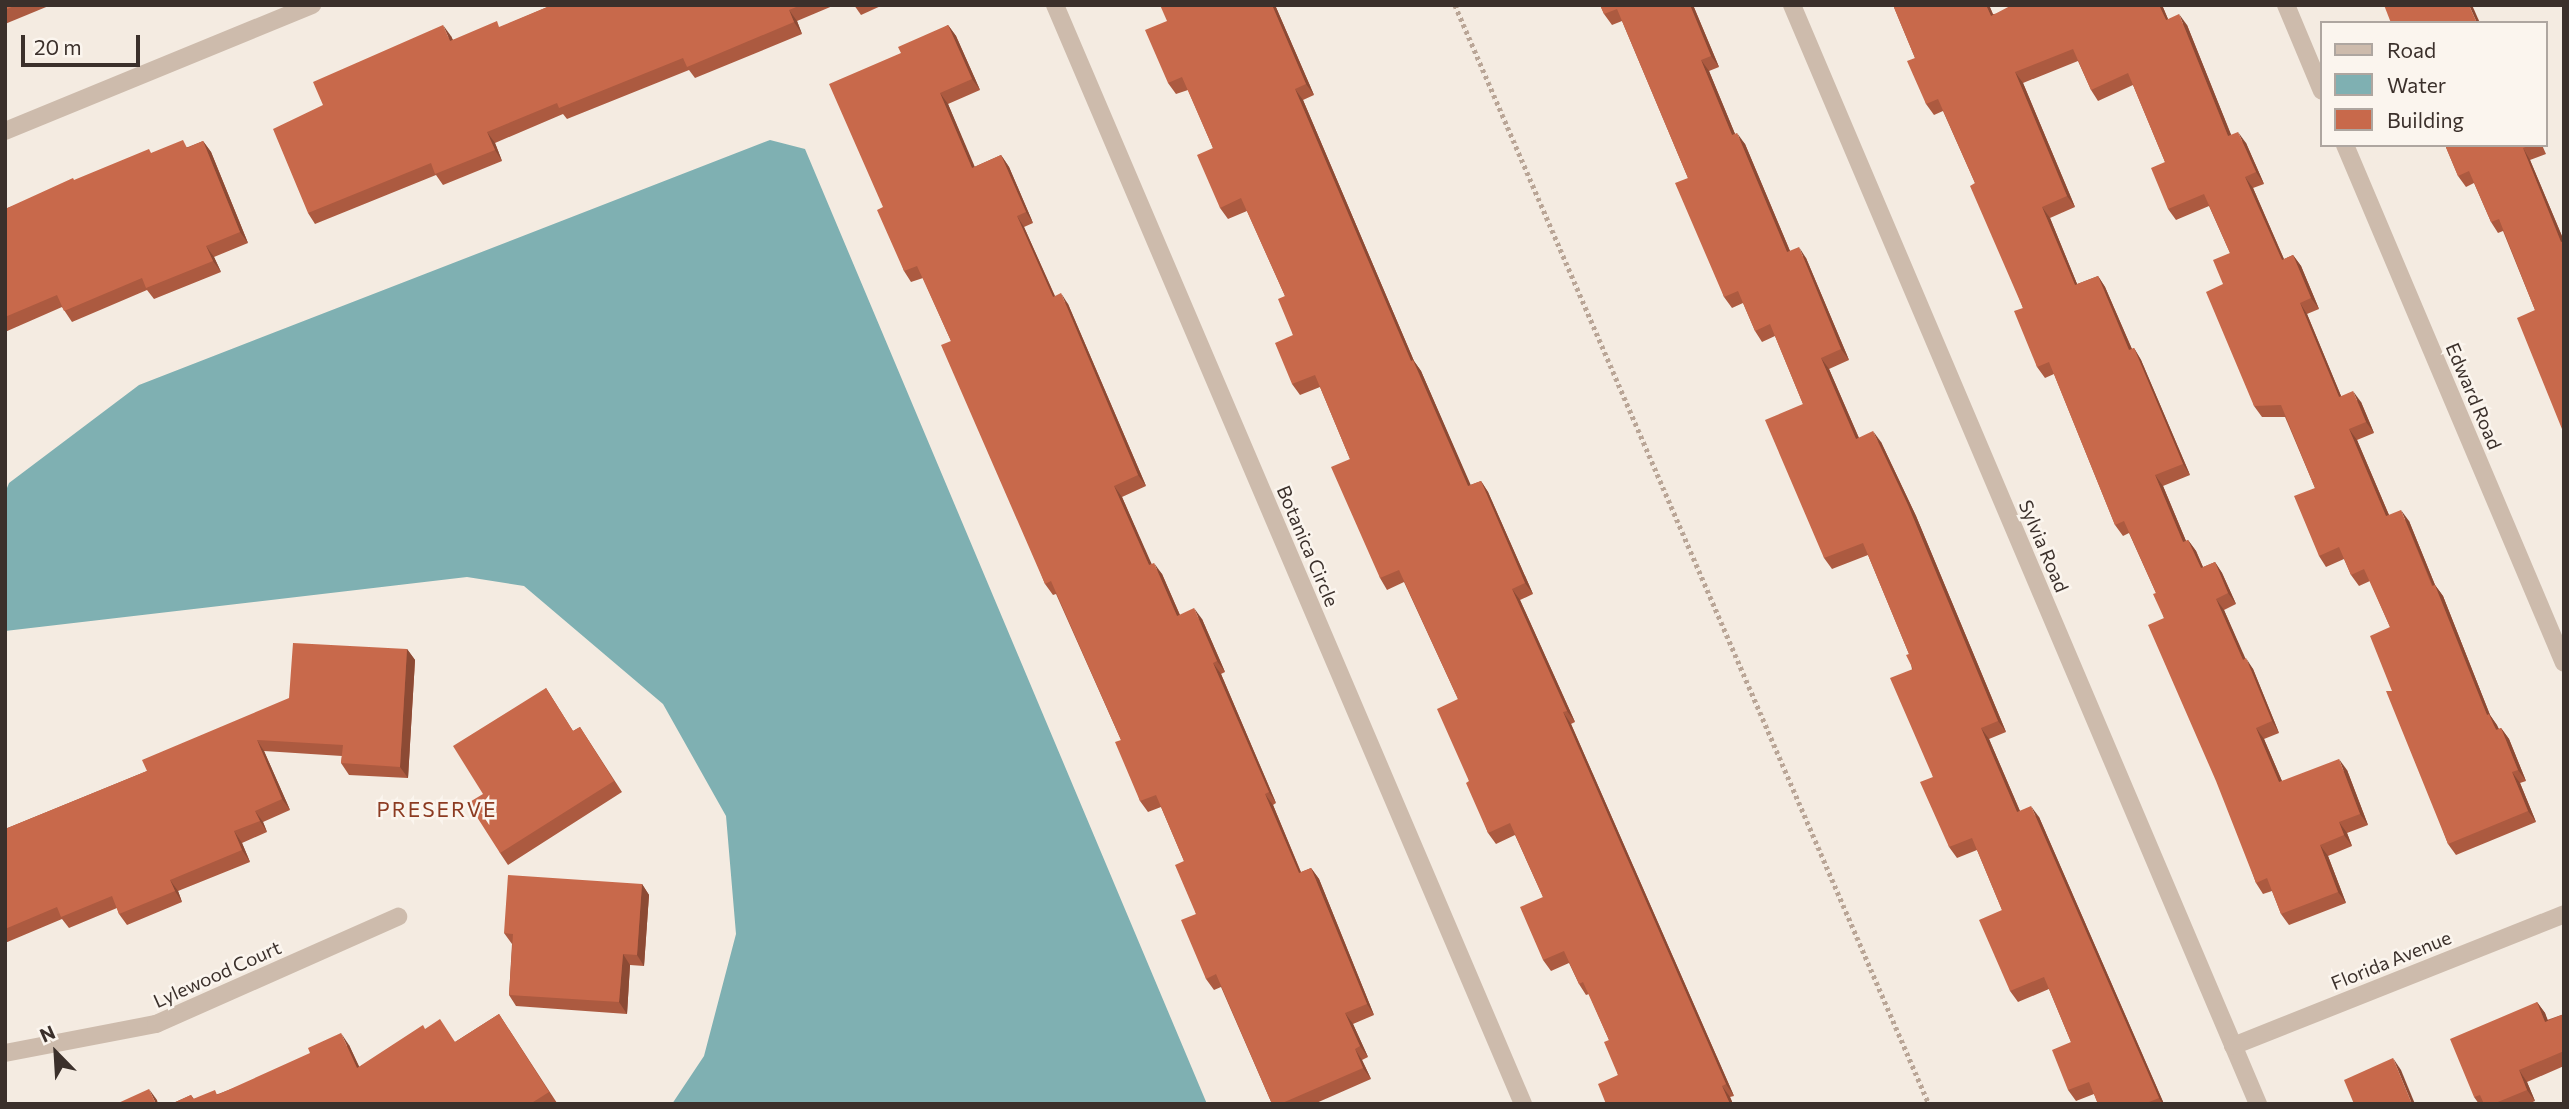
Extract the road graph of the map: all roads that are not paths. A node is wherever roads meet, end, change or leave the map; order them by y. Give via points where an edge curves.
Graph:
1 (312, 5) edge
2 (1055, 5) edge
3 (1792, 5) edge
4 (2286, 5) edge
5 (2320, 86) edge
6 (5, 131) edge
7 (2346, 147) edge
8 (2564, 663) edge
9 (2564, 914) edge
10 (398, 917) dead end
11 (2233, 1046) junction
12 (5, 1053) edge
13 (1522, 1104) edge
14 (2258, 1104) edge

1 - 6 street
2 - 13 street, Botanica Circle
3 - 11 street, Sylvia Road
4 - 5 street
7 - 8 street, Edward Road
9 - 11 street, Florida Avenue
10 - 12 street, Lylewood Court via 156,1024
11 - 14 street, Sylvia Road

